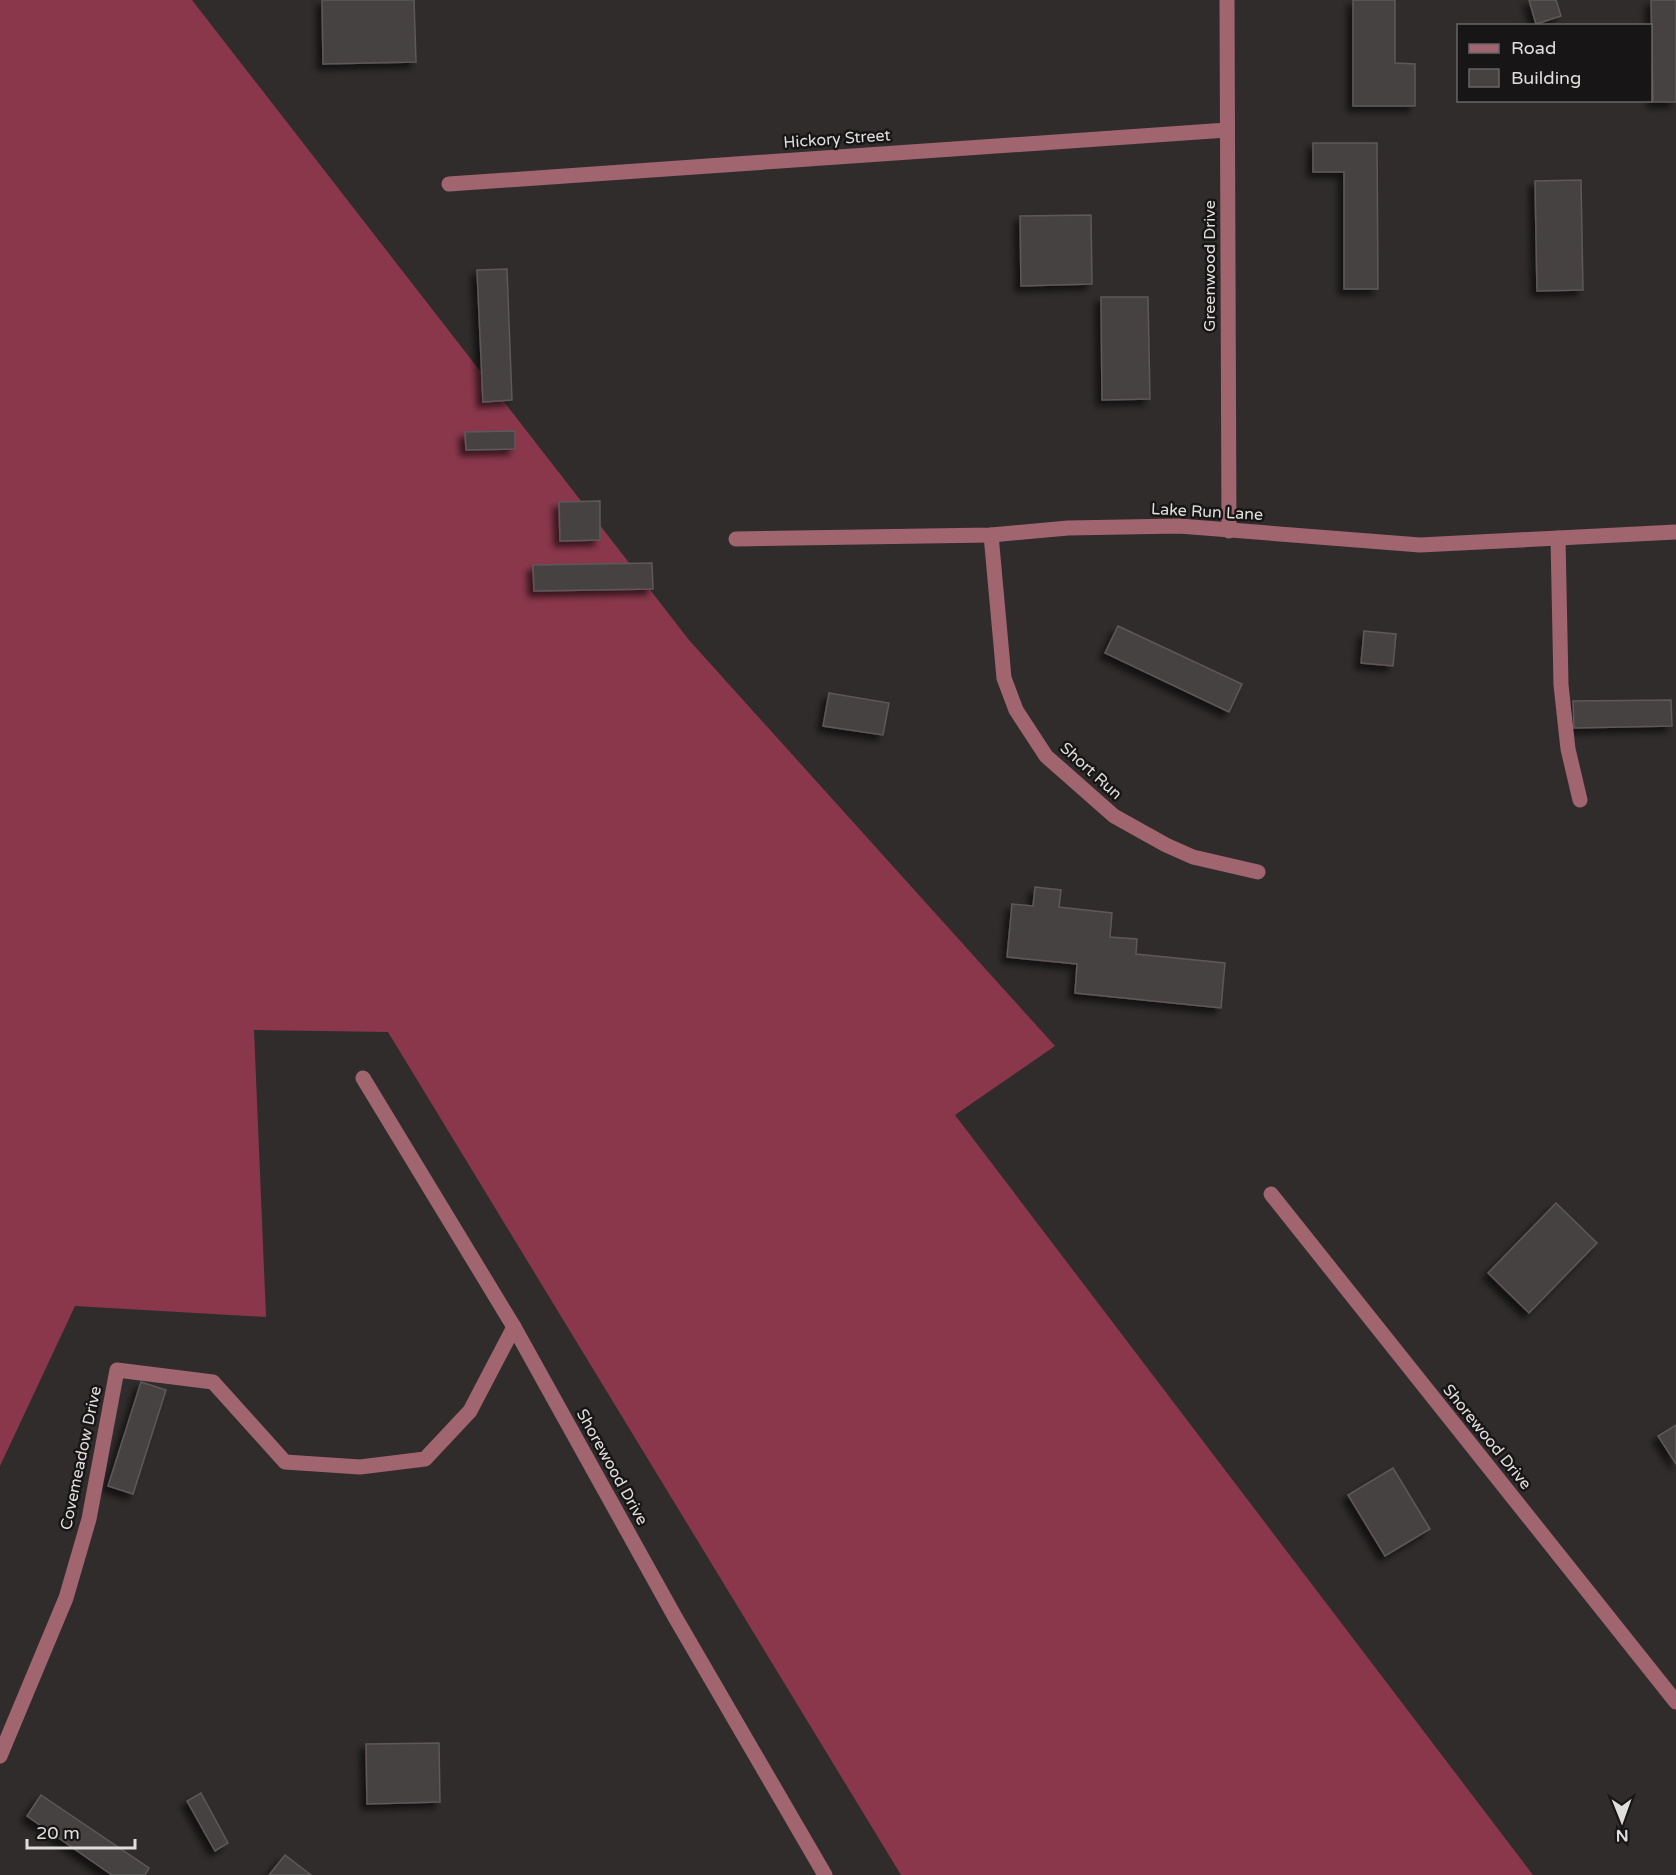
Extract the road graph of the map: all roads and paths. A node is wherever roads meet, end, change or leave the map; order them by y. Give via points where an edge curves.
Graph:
1 (1227, 0) edge
2 (1227, 130) junction
3 (449, 184) dead end
4 (1229, 531) junction
5 (1676, 532) edge
6 (991, 535) junction
7 (1558, 538) junction
8 (736, 540) dead end
9 (1580, 800) dead end
10 (1258, 872) dead end
11 (363, 1078) dead end
12 (1271, 1194) dead end
13 (513, 1327) junction
14 (1676, 1702) edge
15 (0, 1756) edge
16 (825, 1875) edge

1 - 2 street, Greenwood Drive
2 - 3 street, Hickory Street
2 - 4 street, Greenwood Drive
4 - 6 street, Lake Run Lane via 1179,526 1090,527
4 - 7 street, Lake Run Lane via 1420,545
5 - 7 street, Lake Run Lane
6 - 8 street, Lake Run Lane
6 - 10 street, Short Run via 1004,678 1016,710 1046,756 1114,816 1166,845 1193,857
7 - 9 street via 1561,685 1568,749
11 - 13 street, Shorewood Drive
12 - 14 street, Shorewood Drive
13 - 15 street, Covemeadow Drive via 470,1411 425,1459 360,1467 285,1462 213,1382 117,1370 89,1519 69,1587
13 - 16 street, Shorewood Drive

